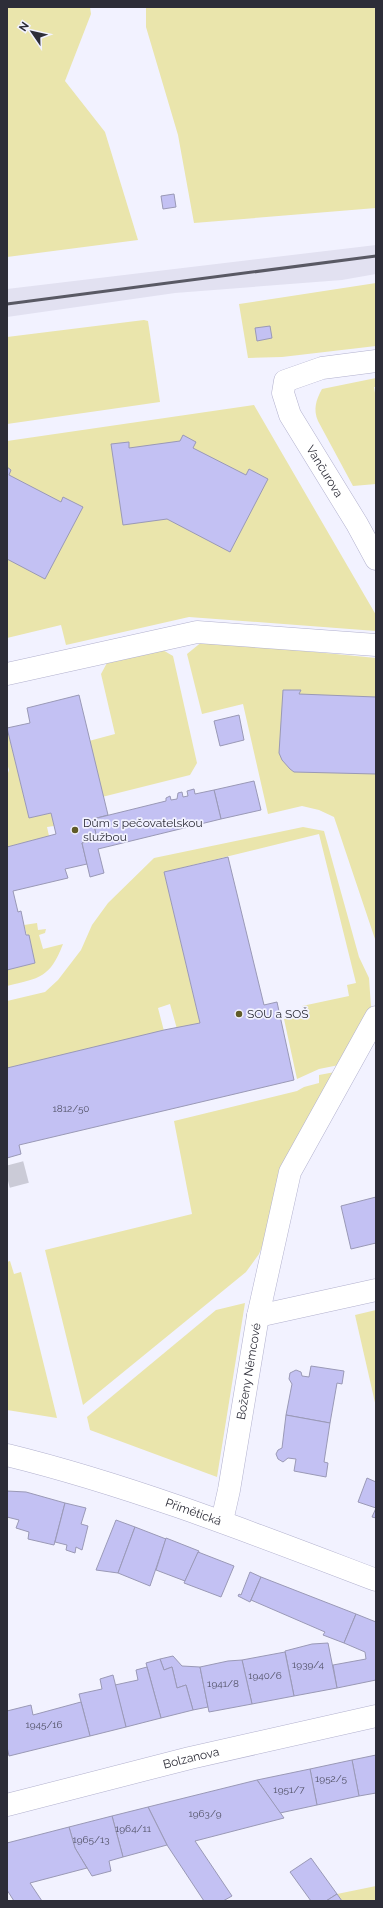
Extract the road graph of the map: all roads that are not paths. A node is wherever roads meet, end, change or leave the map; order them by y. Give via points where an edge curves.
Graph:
1 (376, 361) edge
2 (376, 559) edge
3 (376, 645) edge
4 (7, 674) edge
5 (376, 1017) edge
6 (376, 1290) edge
7 (258, 1316) junction
8 (7, 1455) edge
9 (222, 1521) junction
10 (376, 1580) edge
11 (376, 1716) edge
12 (7, 1805) edge

1 - 2 street, Vančurova via 322,368 285,381 283,393 290,415
3 - 4 street via 197,632
5 - 7 street via 290,1172
6 - 7 street, Boženy Němcové
7 - 9 street, Boženy Němcové
8 - 9 street, Přímětická via 62,1469
9 - 10 street, Přímětická
11 - 12 street, Bolzanova via 190,1758

